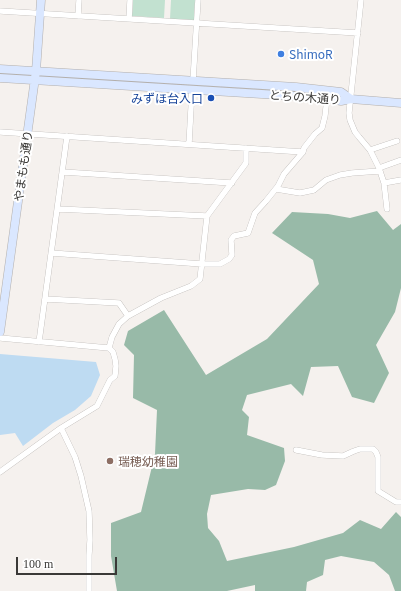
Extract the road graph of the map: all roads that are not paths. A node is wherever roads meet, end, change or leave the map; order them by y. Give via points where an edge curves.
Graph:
1 (41, 0) edge
2 (79, 0) edge
3 (130, 0) edge
4 (198, 0) edge
5 (361, 0) edge
6 (0, 11) edge
7 (40, 13) junction
8 (78, 16) junction
9 (129, 19) junction
10 (196, 24) junction
11 (358, 34) junction
12 (0, 69) edge
13 (36, 71) junction
14 (0, 78) edge
15 (35, 81) junction
16 (193, 81) junction
17 (192, 90) junction
18 (327, 98) junction
19 (351, 99) junction
20 (401, 103) edge
21 (0, 132) edge
22 (27, 133) junction
23 (68, 136) junction
24 (396, 141) dead end
25 (189, 144) junction
26 (246, 148) junction
27 (370, 150) junction
28 (303, 152) junction
29 (401, 160) edge
30 (379, 170) junction
31 (63, 172) junction
32 (401, 180) edge
33 (232, 183) junction
34 (384, 183) junction
35 (276, 189) junction
36 (58, 209) junction
37 (387, 209) dead end
38 (207, 216) junction
39 (51, 253) junction
40 (202, 264) junction
41 (45, 299) junction
42 (128, 316) junction
43 (0, 332) edge
44 (0, 338) edge
45 (39, 342) junction
46 (109, 348) junction
47 (61, 428) junction
48 (296, 450) dead end
49 (0, 472) edge
50 (401, 502) edge
51 (89, 591) edge

1 - 7 street, やまもも通り
2 - 8 street
3 - 9 street
4 - 10 street
5 - 11 street
6 - 7 street
7 - 8 street
7 - 13 street, やまもも通り
8 - 9 street
9 - 10 street
10 - 11 street
10 - 16 street
11 - 19 street
12 - 13 street, とちの木通り
13 - 15 street, やまもも通り
13 - 16 street, とちの木通り
14 - 15 street, とちの木通り
15 - 17 street, とちの木通り
15 - 22 street, やまもも通り
16 - 19 street, とちの木通り via 341,92
17 - 18 street, とちの木通り
17 - 25 street
18 - 19 street, とちの木通り via 341,101
18 - 28 street via 322,128
19 - 20 street
19 - 27 street via 350,120 359,138
21 - 22 street
22 - 23 street
22 - 43 street, やまもも通り
23 - 25 street
23 - 31 street
24 - 27 street
25 - 26 street
26 - 28 street
26 - 33 street via 246,164
27 - 30 street
28 - 35 street via 284,174
29 - 30 street
30 - 34 street
30 - 35 street via 340,175 326,180 314,190 300,193
31 - 33 street
31 - 36 street
32 - 34 street
33 - 38 street
34 - 37 street
35 - 40 street via 255,213 248,233 234,236 231,240 232,255 229,259 220,264
36 - 38 street
36 - 39 street
38 - 40 street
39 - 40 street
39 - 41 street
40 - 42 street via 200,279 191,286 161,298
41 - 42 street via 119,303
41 - 45 street
42 - 46 street via 119,324
44 - 45 street
45 - 46 street
46 - 47 street via 115,359 115,376 110,380 97,406
47 - 49 street
47 - 51 street via 75,457 89,511
48 - 50 street via 343,456 360,449 373,448 378,457 378,491 396,502

